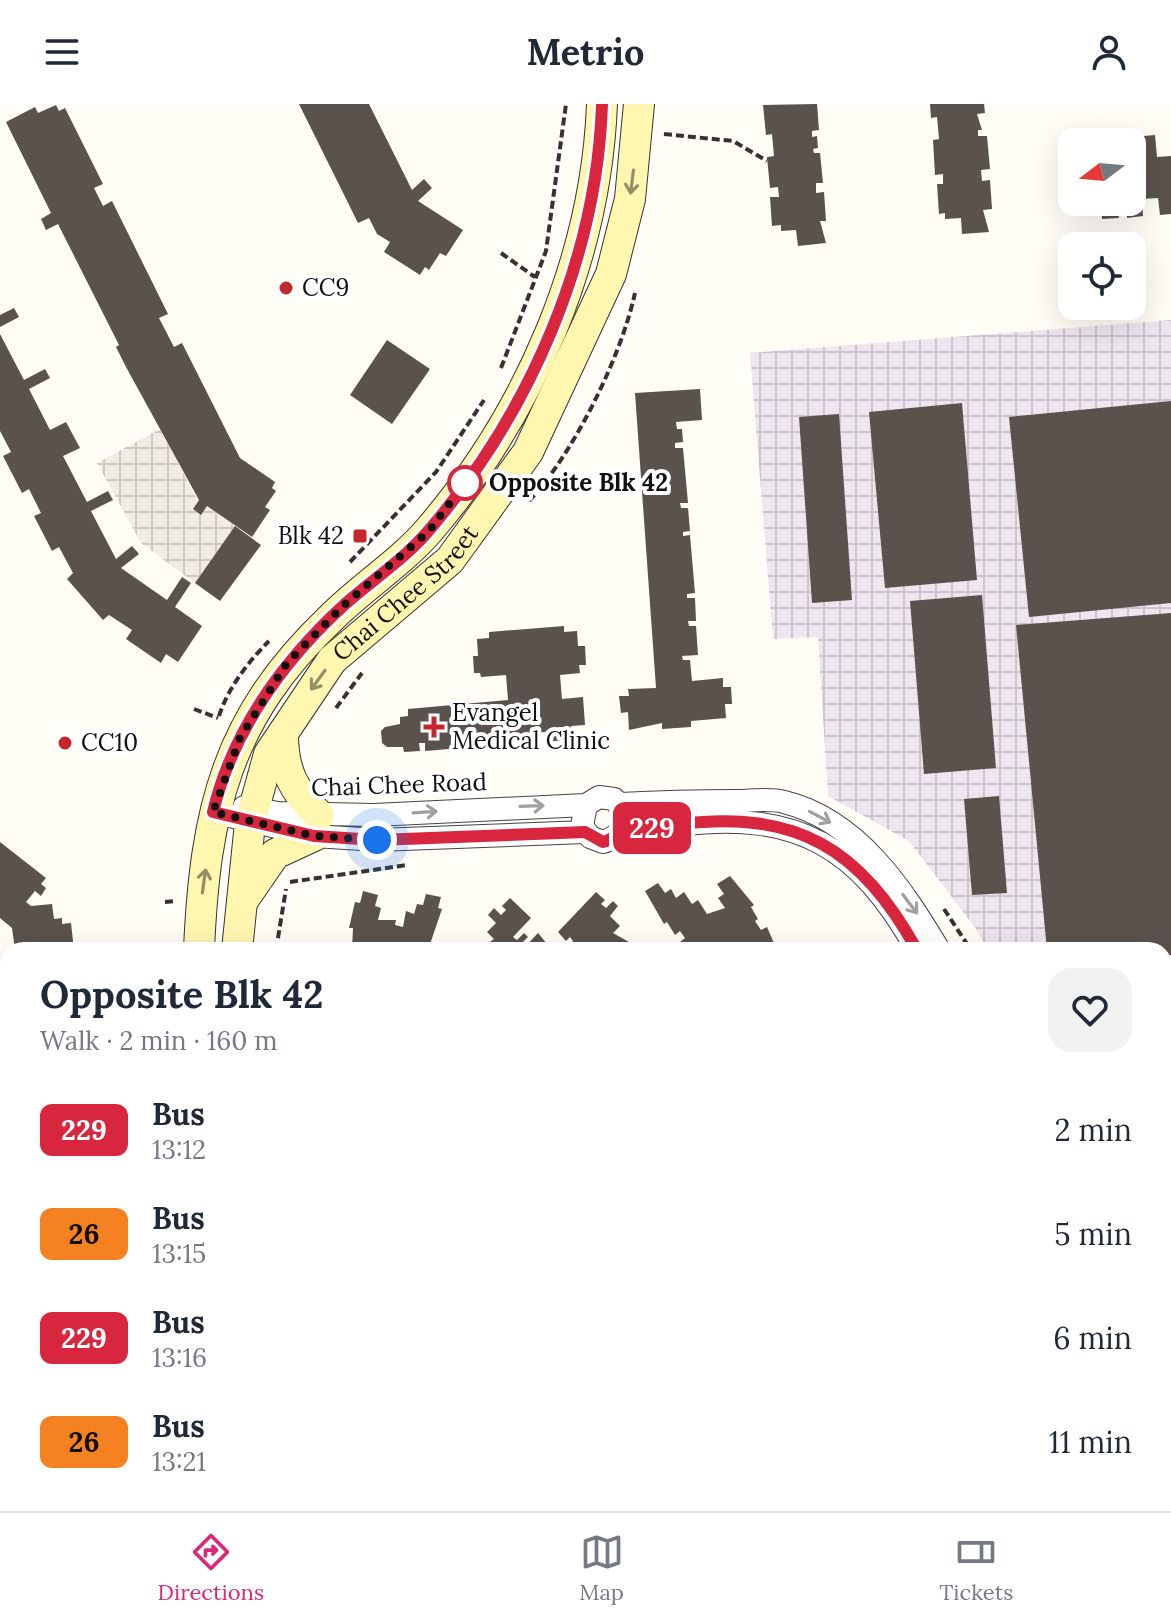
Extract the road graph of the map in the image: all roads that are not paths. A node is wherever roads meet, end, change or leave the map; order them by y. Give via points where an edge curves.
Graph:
1 (602, 104) edge
2 (639, 104) edge
3 (283, 732) junction
4 (620, 804) junction
5 (586, 805) junction
6 (215, 806) junction
7 (252, 816) junction
8 (317, 826) junction
9 (585, 832) junction
10 (622, 832) junction
11 (239, 908) junction
12 (199, 942) edge
13 (237, 942) edge
14 (913, 942) edge
15 (934, 942) edge

1 - 6 street, Chai Chee Street via 596,176 578,254 552,330 519,397 429,531 287,663 240,738
2 -> 3 street, Chai Chee Street via 630,199 611,274 528,452 450,560 332,660
3 - 7 street, Chai Chee Street via 269,754
3 - 8 street via 285,769
4 - 5 street, Chai Chee Road via 599,797
4 - 10 street
4 -> 15 street, Chai Chee Road via 783,801 816,814 845,831 876,860
8 -> 5 street, Chai Chee Road
5 - 9 street via 581,819
6 - 7 street, Chai Chee Road
12 -> 6 street, Chai Chee Street
7 - 8 street, Chai Chee Road
7 - 11 street, Chai Chee Street
8 - 9 street, Chai Chee Road via 409,839
8 - 11 street via 275,854
9 - 10 street, Chai Chee Road via 603,842
10 - 14 street, Chai Chee Road via 718,820 751,821 811,836 841,854 865,879
11 - 13 street, Chai Chee Street

